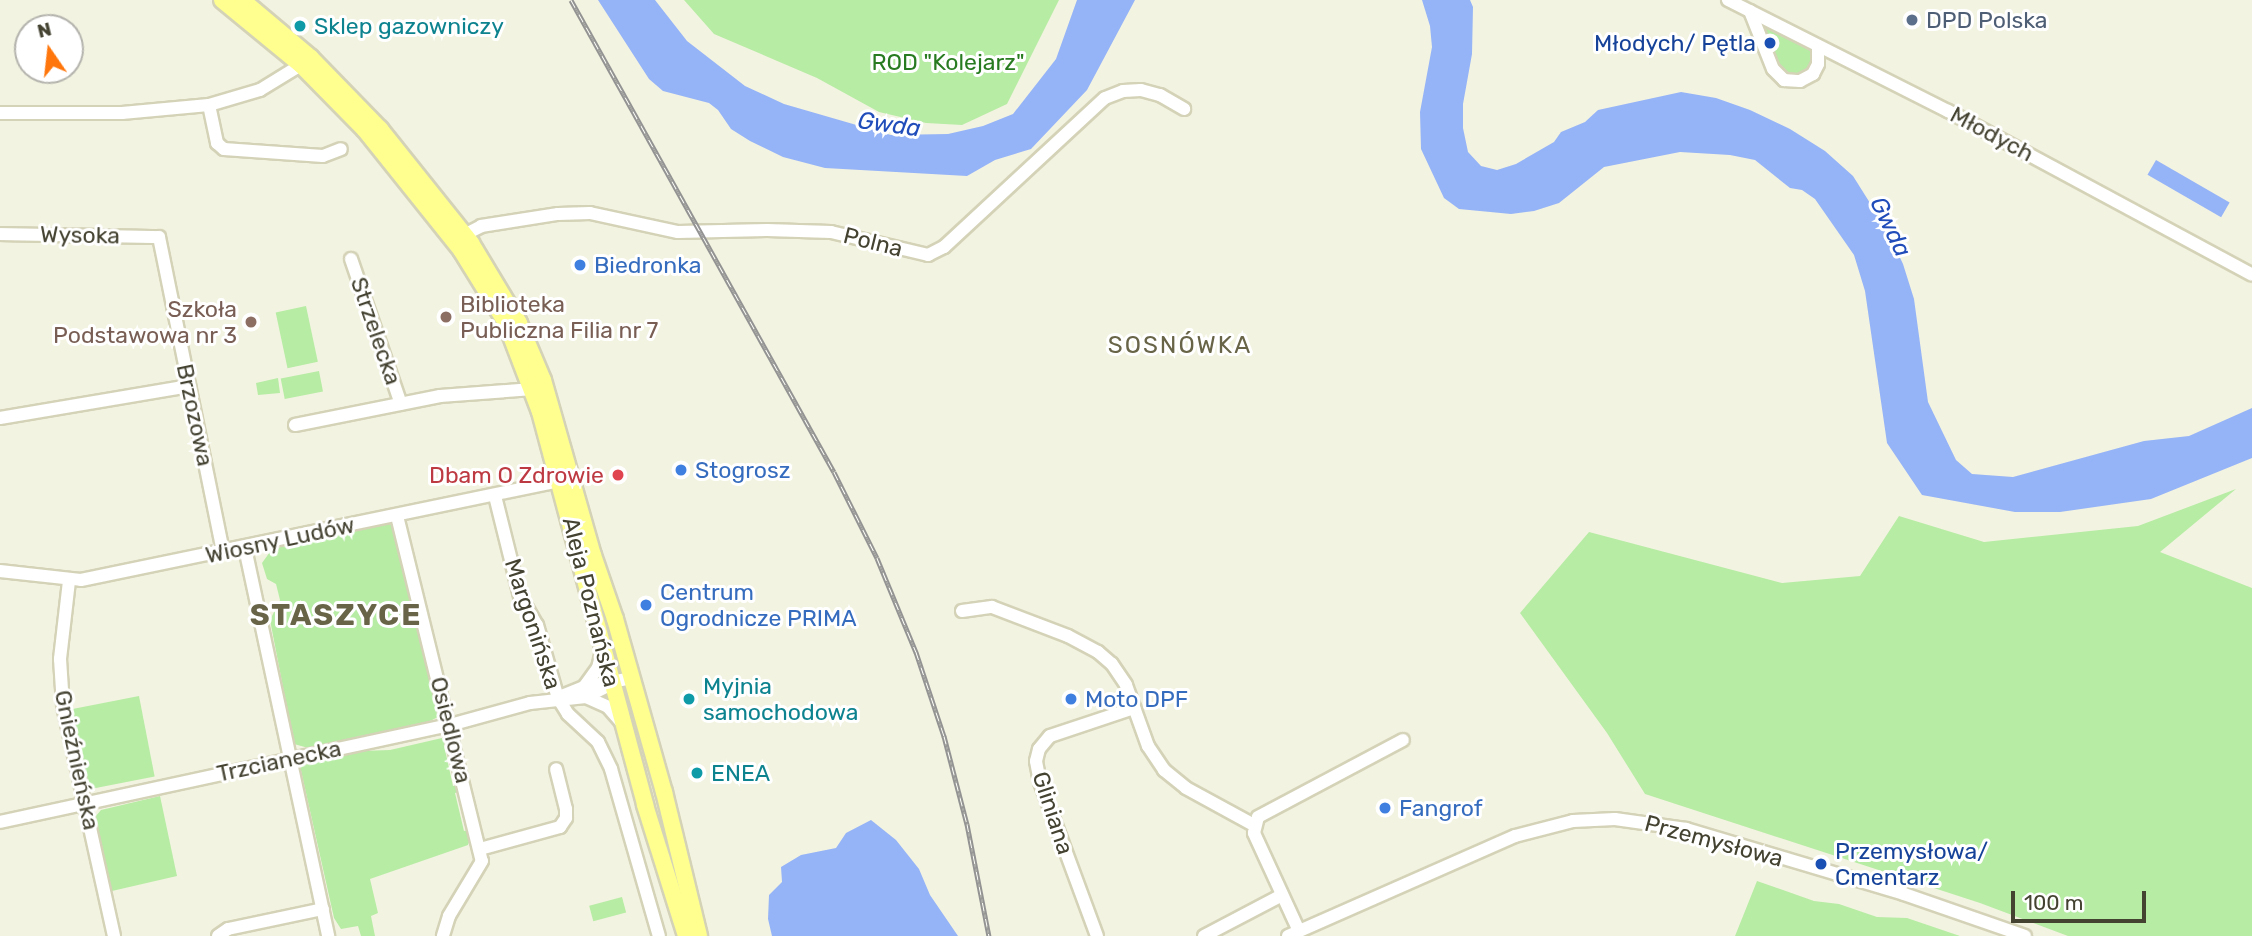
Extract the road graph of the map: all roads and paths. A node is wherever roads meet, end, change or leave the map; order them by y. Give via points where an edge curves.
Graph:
1 (222, 0) edge
2 (242, 0) edge
3 (1728, 0) edge
4 (1750, 11) junction
5 (1818, 46) junction
6 (306, 61) junction
7 (209, 105) junction
8 (1184, 109) dead end
9 (0, 113) edge
10 (341, 149) dead end
11 (0, 234) edge
12 (159, 237) joint
13 (462, 242) junction
14 (351, 259) dead end
15 (2252, 275) edge
16 (189, 386) junction
17 (533, 389) junction
18 (401, 404) junction
19 (0, 418) edge
20 (295, 425) dead end
21 (559, 481) junction
22 (495, 496) junction
23 (397, 516) junction
24 (245, 548) junction
25 (223, 552) junction
26 (0, 571) edge
27 (69, 581) junction
28 (962, 611) dead end
29 (601, 650) junction
30 (632, 678) junction
31 (611, 684) junction
32 (585, 692) junction
33 (558, 698) junction
34 (1134, 708) junction
35 (622, 723) junction
36 (450, 725) junction
37 (1403, 740) dead end
38 (632, 758) junction
39 (290, 759) junction
40 (556, 769) dead end
41 (660, 779) junction
42 (85, 803) junction
43 (0, 822) edge
44 (1254, 825) junction
45 (480, 849) junction
46 (1282, 895) junction
47 (323, 909) junction
48 (1294, 934) edge
49 (114, 936) edge
50 (218, 936) edge
51 (328, 936) edge
52 (443, 936) edge
53 (659, 936) edge
54 (686, 936) edge
55 (699, 936) edge
56 (1097, 936) edge
57 (1204, 936) edge
58 (2025, 936) edge

1 - 6 main road, Aleja Poznańska
2 - 6 main road, Aleja Poznańska
3 - 4 street, Młodych
4 - 5 street, Młodych
4 - 5 street via 1773,69 1784,80 1800,81 1813,74
5 - 15 street, Młodych via 1976,125
6 - 7 street via 260,90
6 - 13 main road, Aleja Poznańska
7 - 9 street via 122,113
7 - 10 street via 217,143 224,149 323,156
8 - 13 street, Polna via 1146,90 1105,98 944,247 928,255 831,232 678,232 590,213 497,223
11 - 12 street, Wysoka
12 - 16 street, Brzozowa
13 - 17 main road, Aleja Poznańska via 504,319
13 - 30 main road, Aleja Poznańska via 511,306 538,368
14 - 18 street, Strzelecka
16 - 19 street
16 - 25 street, Brzozowa
17 - 18 street, Strzelecka via 440,396
17 - 21 main road, Aleja Poznańska
18 - 20 street, Strzelecka
21 - 22 street, Wiosny Ludów
21 - 29 main road, Aleja Poznańska
22 - 23 street, Wiosny Ludów
22 - 33 street, Margonińska via 520,596 537,625
23 - 24 street, Wiosny Ludów
23 - 36 street, Osiedlowa
24 - 25 street, Wiosny Ludów
24 - 39 street
25 - 27 street, Wiosny Ludów
26 - 27 street, Wiosny Ludów
27 - 42 street, Gnieźnieńska via 60,674
28 - 34 street via 992,607 1086,644 1112,664
29 - 31 main road, Aleja Poznańska
29 - 32 street
30 - 31 street, Trzcianecka
30 - 41 main road, Aleja Poznańska
31 - 32 street, Trzcianecka
31 - 35 main road, Aleja Poznańska
32 - 33 street, Trzcianecka
32 - 35 street
33 - 36 street, Trzcianecka
33 - 53 street, Margonińska via 598,742 608,761
34 - 44 street via 1148,746 1164,770 1186,788
34 - 56 street, Gliniana via 1050,736 1036,761
35 - 38 main road, Aleja Poznańska
36 - 39 street, Trzcianecka
36 - 45 street, Osiedlowa
37 - 44 street via 1264,812
38 - 41 main road via 646,777
38 - 54 main road, Aleja Poznańska
39 - 42 street, Trzcianecka
39 - 47 street
40 - 45 street via 566,809 561,827
41 - 55 main road, Aleja Poznańska
42 - 43 street, Trzcianecka
42 - 49 street, Gnieźnieńska
44 - 46 street
45 - 52 street, Osiedlowa via 481,867 449,915
46 - 48 street
46 - 57 street
47 - 50 street via 228,929
47 - 51 street
48 - 58 street, Przemysłowa via 1515,836 1573,821 1615,819 1686,829 1904,894

